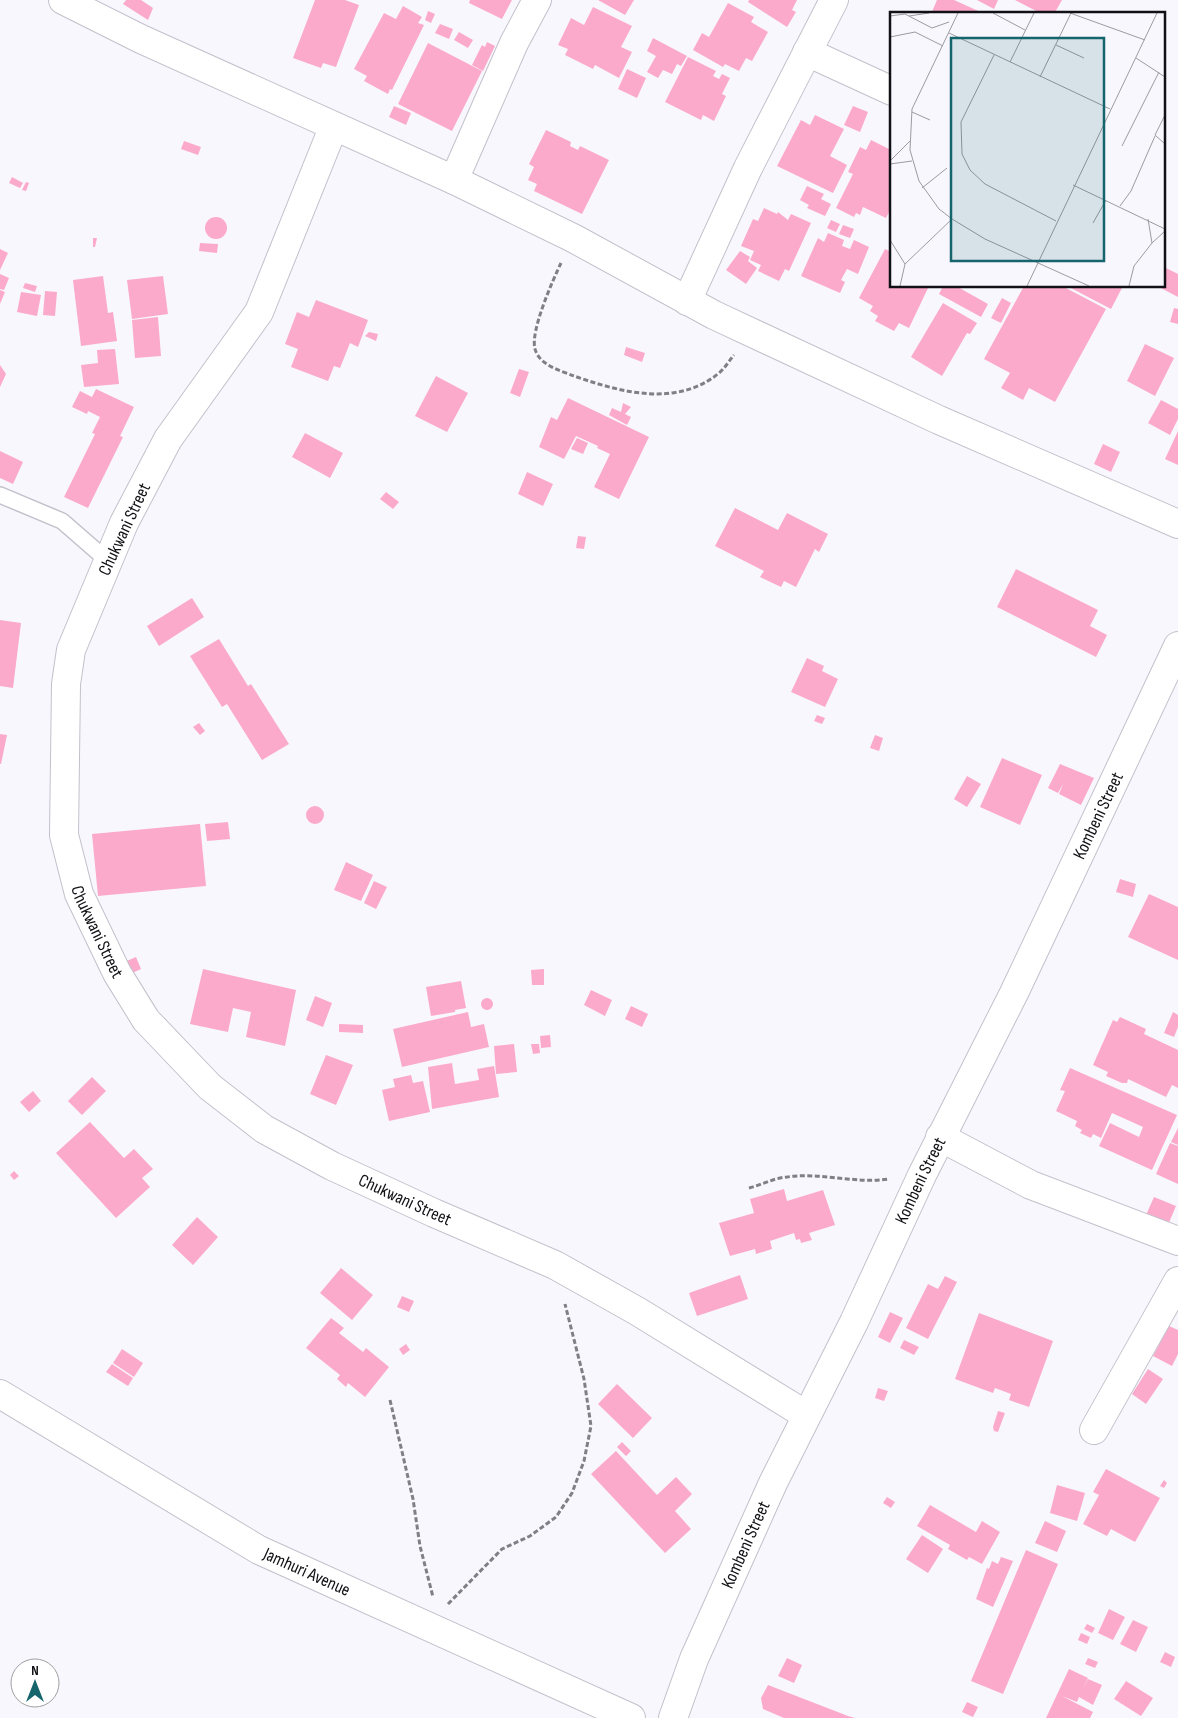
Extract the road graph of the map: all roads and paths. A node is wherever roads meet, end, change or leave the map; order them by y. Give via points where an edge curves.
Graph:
1 (63, 0) edge
2 (537, 0) edge
3 (834, 0) edge
4 (807, 52) junction
5 (890, 90) edge
6 (333, 128) junction
7 (454, 180) junction
8 (573, 238) junction
9 (687, 301) junction
10 (747, 330) junction
11 (0, 495) edge
12 (1178, 524) edge
13 (108, 561) junction
14 (1178, 646) edge
15 (940, 1137) junction
16 (922, 1175) junction
17 (749, 1188) dead end
18 (1178, 1241) edge
19 (555, 1264) junction
20 (1178, 1281) edge
21 (1, 1395) edge
22 (390, 1400) dead end
23 (806, 1416) junction
24 (1094, 1430) dead end
25 (439, 1623) junction
26 (630, 1718) edge
27 (673, 1718) edge

1 - 6 street
2 - 7 street via 514,43
3 - 4 street
4 - 5 street
4 - 9 street via 748,168
6 - 7 street
6 - 13 street, Chukwani Street via 259,312 168,439
7 - 8 street
8 - 9 street
8 - 10 path via 547,292 535,339 535,350 541,359 555,369 611,389 649,395 673,392 699,385 720,372 734,355
9 - 10 street
10 - 12 street via 939,420
11 - 13 lane via 62,521
13 - 19 street, Chukwani Street via 71,650 66,684 64,835 79,894 117,972 146,1020 210,1087 264,1129 332,1166
14 - 15 street, Kombeni Street via 1014,993
15 - 16 street, Kombeni Street
15 - 18 street via 1031,1185
16 - 17 path via 872,1181 786,1177
16 - 23 street, Kombeni Street
19 - 23 street, Chukwani Street
19 - 25 path via 584,1379 591,1426 584,1461 572,1493 556,1518 502,1550 464,1586
20 - 24 street
21 - 25 street, Jamhuri Avenue via 259,1550
22 - 25 path
23 - 27 street, Kombeni Street via 694,1660
25 - 26 street, Jamhuri Avenue

